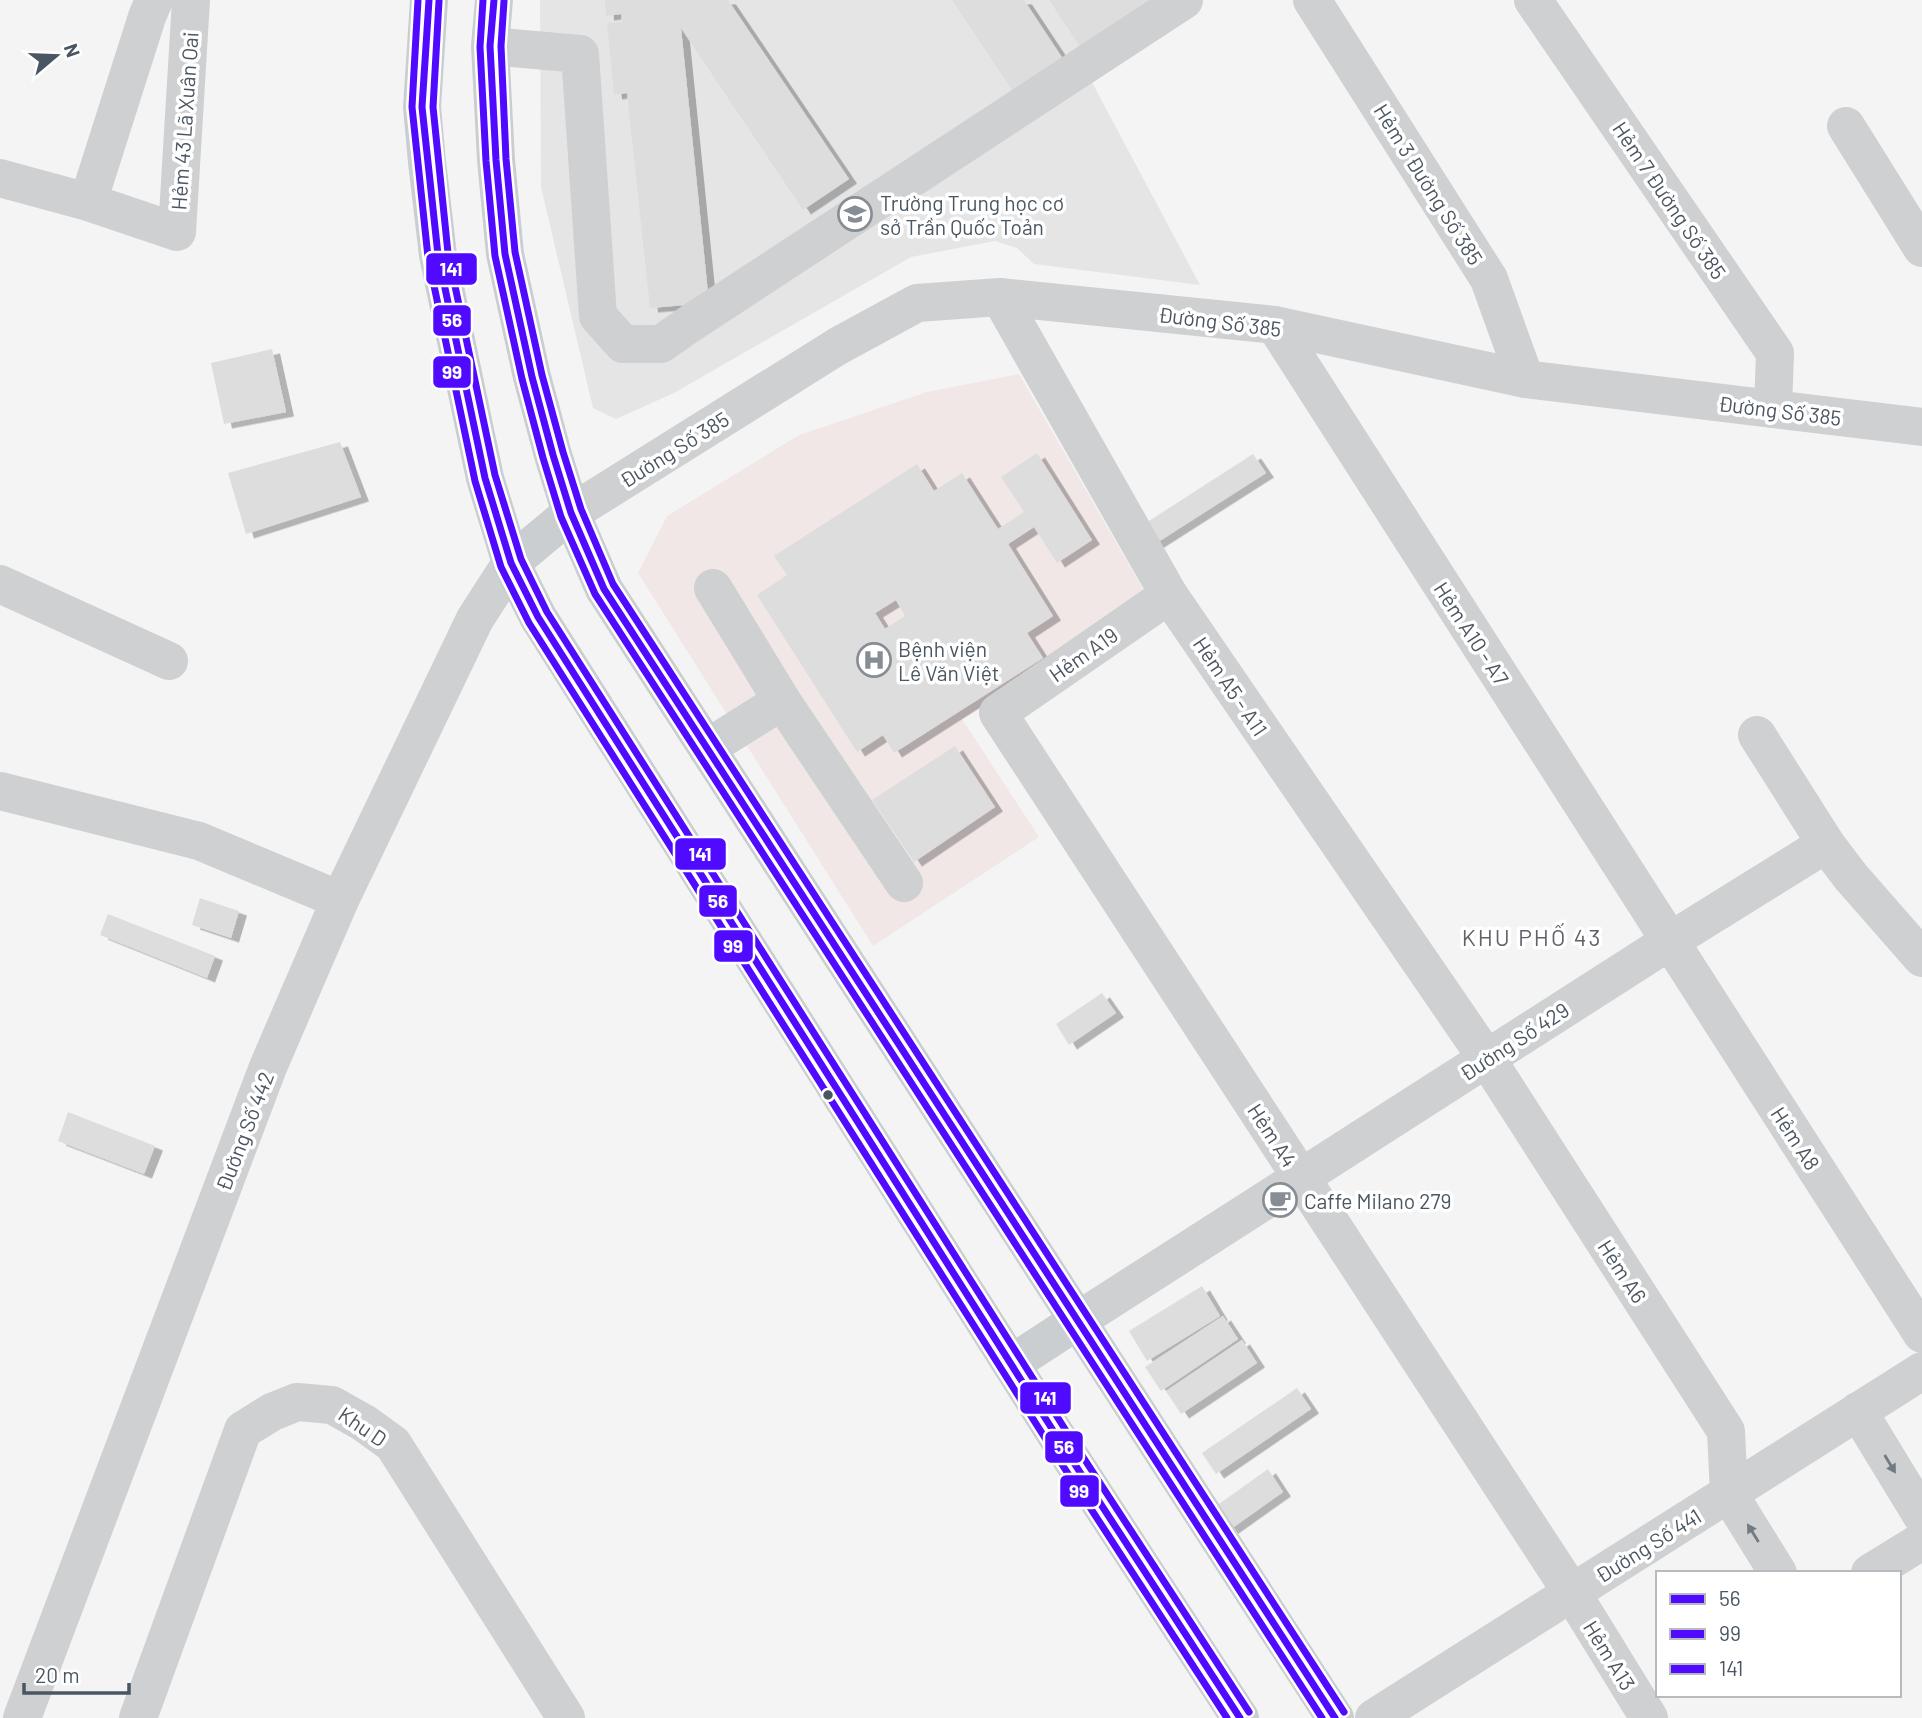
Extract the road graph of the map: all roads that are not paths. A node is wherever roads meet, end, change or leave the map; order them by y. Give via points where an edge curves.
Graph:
1 (154, 0) edge
2 (191, 0) edge
3 (429, 0) edge
4 (494, 0) edge
5 (1184, 0) edge
6 (1312, 0) edge
7 (1533, 0) edge
8 (490, 46) junction
9 (1846, 126) dead end
10 (0, 178) edge
11 (88, 202) junction
12 (1922, 248) edge
13 (1000, 298) junction
14 (1275, 325) junction
15 (1525, 379) junction
16 (1773, 409) junction
17 (1922, 427) edge
18 (571, 513) junction
19 (511, 563) junction
20 (0, 584) edge
21 (713, 588) dead end
22 (1169, 595) junction
23 (169, 661) dead end
24 (782, 701) junction
25 (998, 713) joint
26 (1757, 735) dead end
27 (706, 748) junction
28 (0, 791) edge
29 (1826, 844) junction
30 (904, 883) dead end
31 (340, 900) junction
32 (1670, 942) junction
33 (1922, 958) edge
34 (1487, 1059) junction
35 (1301, 1178) junction
36 (1077, 1321) junction
37 (1922, 1334) edge
38 (1011, 1364) junction
39 (1922, 1371) edge
40 (1858, 1411) junction
41 (1729, 1494) junction
42 (1922, 1516) edge
43 (1922, 1541) edge
44 (1777, 1571) edge
45 (1873, 1571) edge
46 (1572, 1593) junction
47 (552, 1710) edge
48 (22, 1718) edge
49 (138, 1718) edge
50 (1240, 1718) edge
51 (1335, 1718) edge
52 (1374, 1718) edge
53 (1649, 1718) edge

1 - 11 street
2 - 11 street, Hẻm 43 Lã Xuân Oai via 177,232
3 - 19 main road via 422,107 438,255 485,478
4 - 8 main road
5 - 8 street via 661,344 622,344 598,316 580,54
6 - 15 street, Hẻm 3 Đường Số 385 via 1489,279
7 - 16 street, Hẻm 7 Đường Số 385 via 1775,353
8 - 18 main road via 505,254 532,377
9 - 12 street
10 - 11 street, Hẻm 43 Lã Xuân Oai
13 - 14 street, Đường Số 385
13 - 18 street, Đường Số 385 via 917,303 838,346
13 - 22 street, Hẻm A5 - A11
14 - 15 street, Đường Số 385
14 - 32 street, Hẻm A10 - A7
15 - 16 street, Đường Số 385
16 - 17 street, Đường Số 385
18 - 19 main road
18 - 27 main road via 604,589
19 - 31 street, Đường Số 442 via 475,620
19 - 38 main road via 546,629
20 - 23 street
21 - 24 street
22 - 25 street, Hẻm A19
22 - 34 street, Hẻm A5 - A11
24 - 27 street
24 - 30 street
25 - 35 street, Hẻm A4
26 - 29 street
27 - 36 main road
28 - 31 street via 199,841
29 - 32 street, Đường Số 429
29 - 33 street
31 - 48 street, Đường Số 442 via 268,1067
32 - 34 street, Đường Số 429
32 - 37 street, Hẻm A8
34 - 35 street, Đường Số 429
34 - 41 street, Hẻm A6 via 1726,1431
35 - 36 street, Đường Số 429
35 - 46 street, Hẻm A4
36 - 38 main road
36 - 51 main road
38 - 50 main road
39 - 40 street, Đường Số 441
40 - 41 street, Đường Số 441
40 -> 42 street
44 -> 41 street
41 - 46 street, Đường Số 441
43 - 45 street
46 - 52 street, Đường Số 441
46 - 53 street, Hẻm A13
47 - 49 street, Khu D via 393,1444 332,1405 297,1402 243,1430

